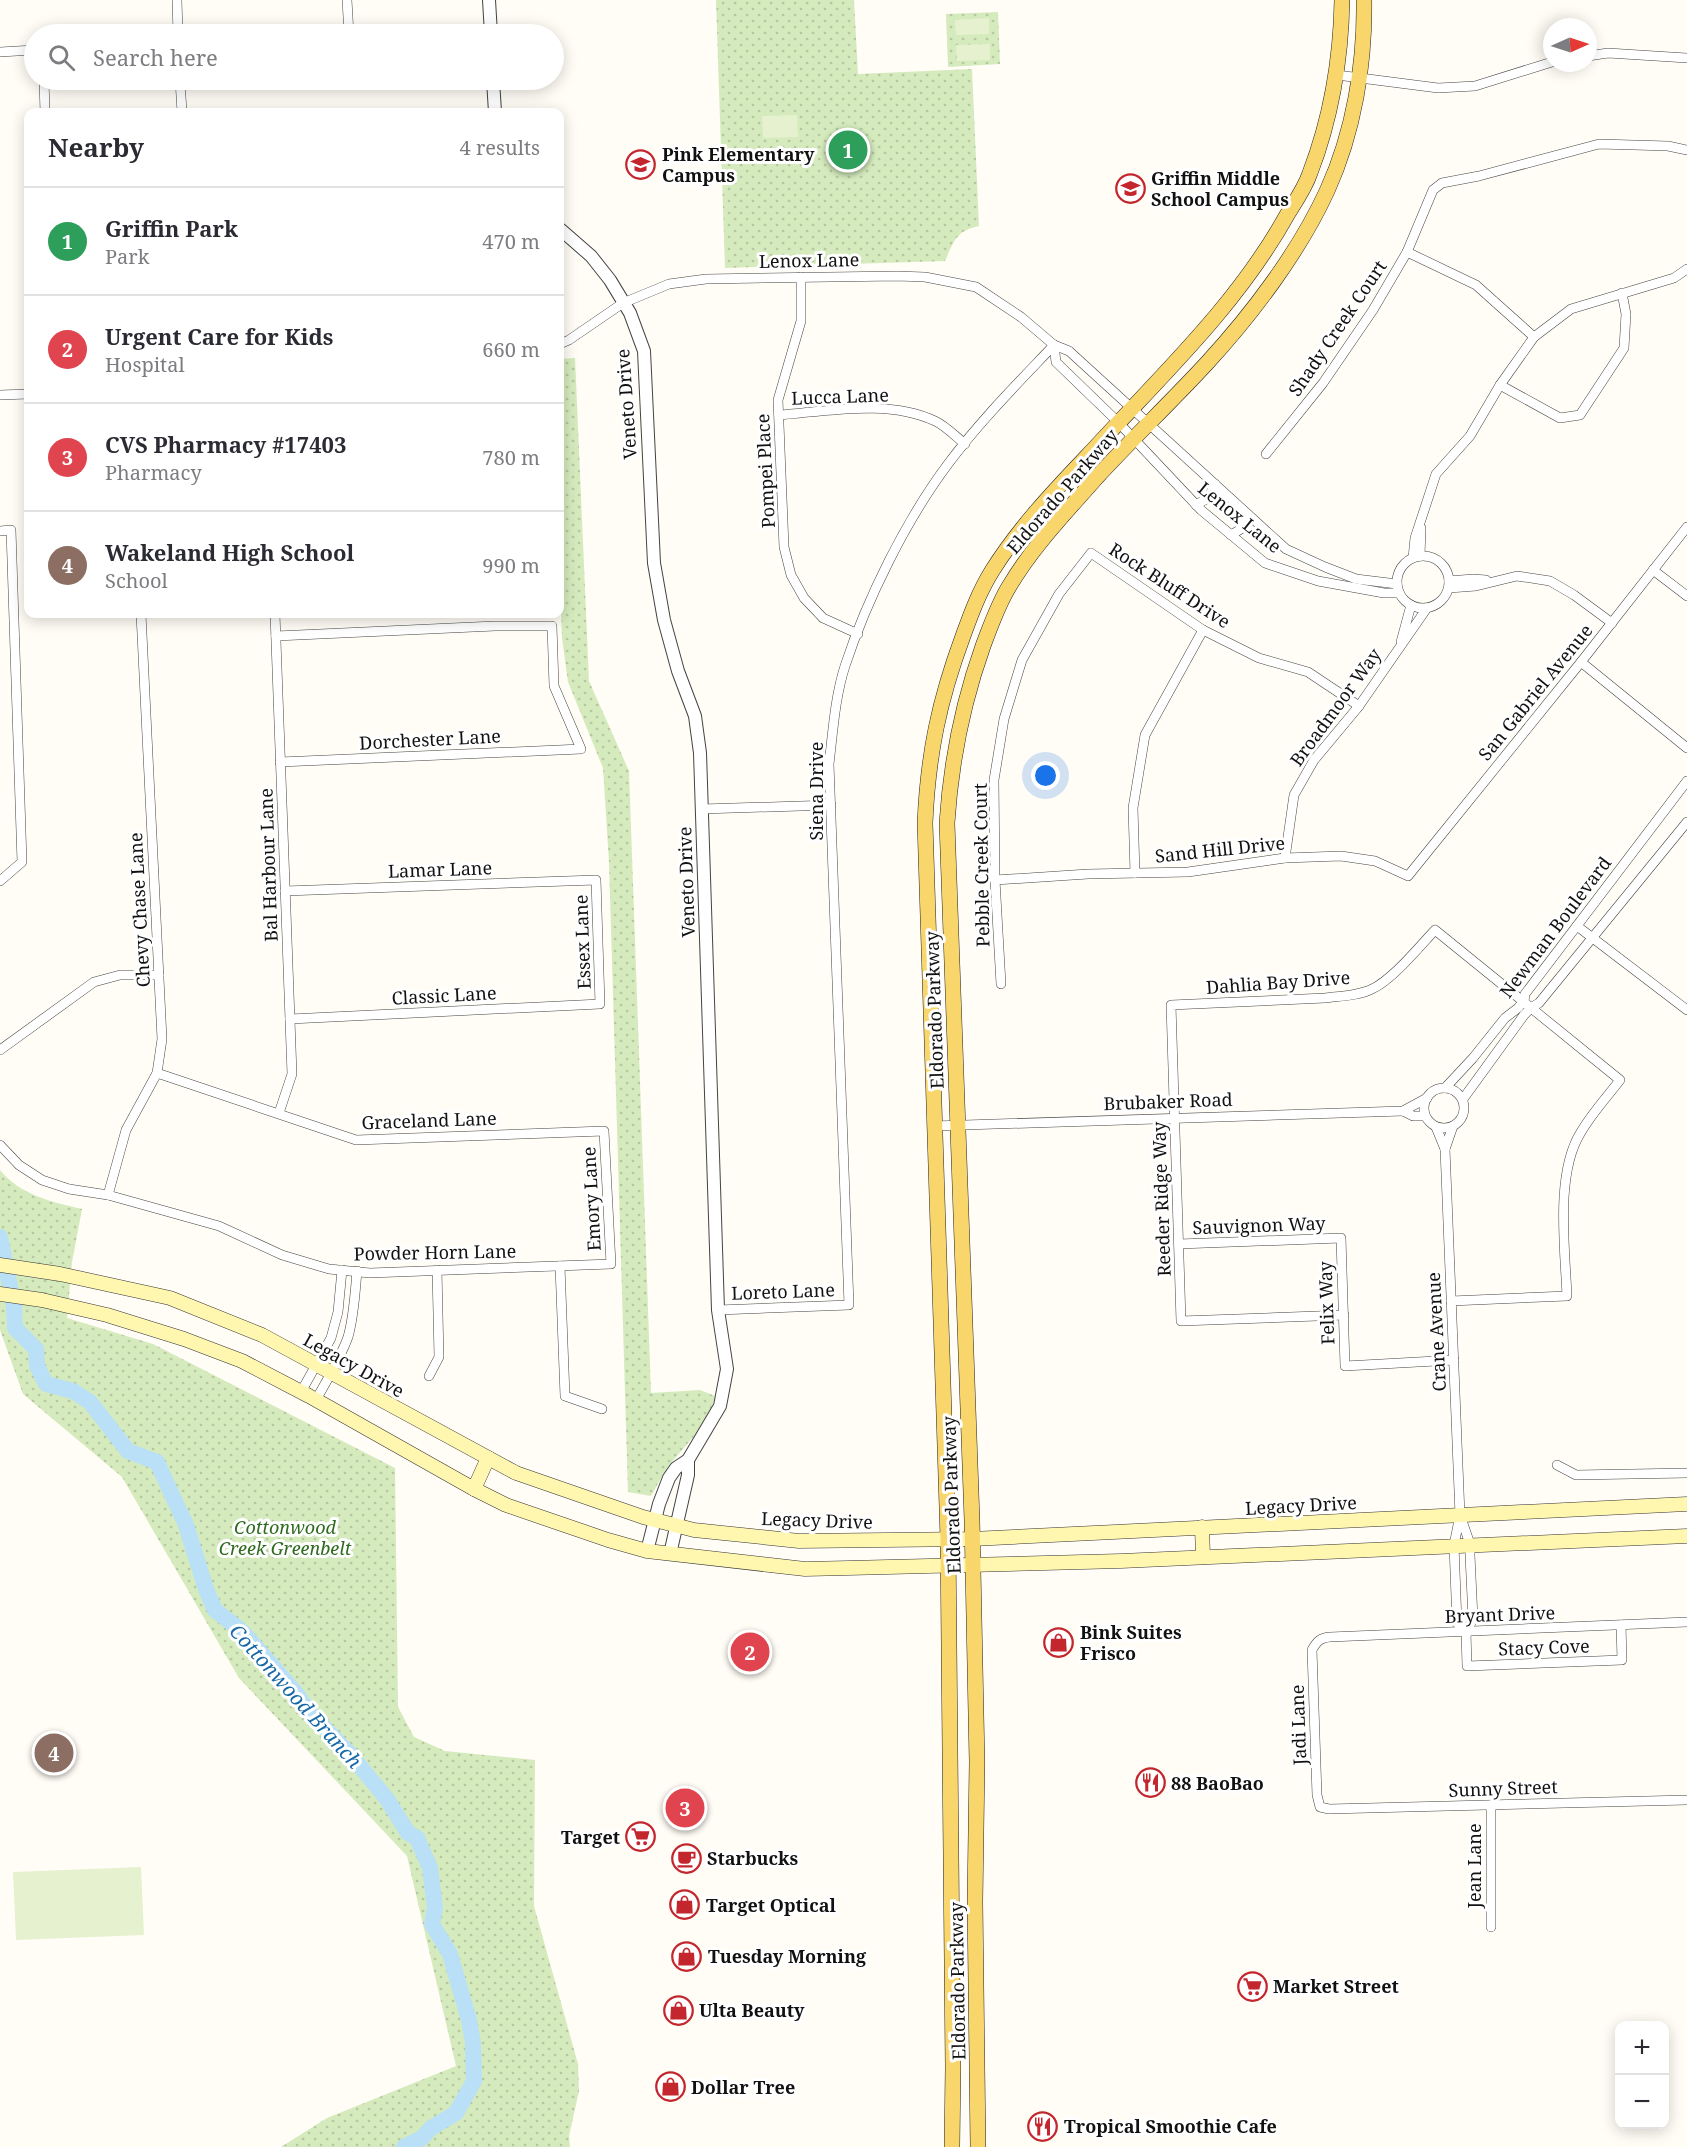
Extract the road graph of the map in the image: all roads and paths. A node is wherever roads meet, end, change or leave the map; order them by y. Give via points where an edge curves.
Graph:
1 (177, 0) edge
2 (347, 0) edge
3 (489, 0) edge
4 (1342, 0) edge
5 (1364, 0) edge
6 (178, 24) edge
7 (348, 24) edge
8 (490, 24) edge
9 (24, 51) edge
10 (0, 52) edge
11 (1597, 54) edge
12 (1687, 58) edge
13 (1543, 65) edge
14 (1337, 75) junction
15 (1359, 78) junction
16 (44, 90) edge
17 (181, 90) edge
18 (494, 90) edge
19 (45, 108) edge
20 (182, 108) edge
21 (495, 108) edge
22 (1687, 150) edge
23 (564, 232) edge
24 (1407, 252) junction
25 (1687, 269) edge
26 (801, 276) junction
27 (1622, 293) junction
28 (624, 303) junction
29 (1534, 336) junction
30 (564, 342) edge
31 (1054, 345) junction
32 (1500, 385) junction
33 (24, 394) edge
34 (0, 395) edge
35 (1131, 408) junction
36 (779, 415) junction
37 (1118, 422) junction
38 (1148, 423) junction
39 (1133, 438) junction
40 (965, 444) junction
41 (1266, 454) dead end
42 (1215, 484) junction
43 (1196, 505) junction
44 (1247, 514) junction
45 (1687, 527) edge
46 (0, 531) edge
47 (1231, 535) junction
48 (1091, 553) joint
49 (1416, 557) junction
50 (1653, 570) junction
51 (1449, 584) junction
52 (1398, 589) junction
53 (1687, 596) edge
54 (1411, 605) junction
55 (1427, 608) junction
56 (141, 618) edge
57 (275, 618) edge
58 (495, 618) edge
59 (1612, 623) junction
60 (495, 626) junction
61 (1203, 630) junction
62 (858, 634) junction
63 (276, 636) junction
64 (1400, 647) junction
65 (1581, 662) junction
66 (1359, 706) junction
67 (1687, 748) edge
68 (280, 762) junction
69 (1687, 781) edge
70 (831, 805) junction
71 (702, 809) junction
72 (1687, 822) edge
73 (1285, 858) junction
74 (1135, 873) junction
75 (1408, 876) joint
76 (596, 880) joint
77 (995, 880) junction
78 (0, 881) edge
79 (285, 891) junction
80 (1577, 926) junction
81 (1594, 937) junction
82 (159, 975) junction
83 (1001, 984) dead end
84 (600, 1004) joint
85 (1528, 1004) junction
86 (1171, 1005) joint
87 (1687, 1010) edge
88 (290, 1019) junction
89 (0, 1050) edge
90 (157, 1073) junction
91 (1445, 1088) junction
92 (1427, 1098) junction
93 (1462, 1099) junction
94 (1403, 1111) junction
95 (279, 1113) junction
96 (1425, 1116) junction
97 (1174, 1117) junction
98 (957, 1125) junction
99 (934, 1126) junction
100 (1453, 1126) junction
101 (1436, 1127) junction
102 (604, 1131) joint
103 (0, 1145) edge
104 (1445, 1149) junction
105 (108, 1195) junction
106 (1341, 1238) joint
107 (1179, 1244) junction
108 (611, 1264) joint
109 (0, 1265) edge
110 (560, 1266) junction
111 (342, 1270) junction
112 (437, 1270) junction
113 (357, 1271) junction
114 (0, 1294) edge
115 (1451, 1301) junction
116 (849, 1305) joint
117 (718, 1311) junction
118 (1344, 1315) junction
119 (1454, 1360) junction
120 (317, 1366) junction
121 (330, 1373) junction
122 (429, 1376) dead end
123 (301, 1392) junction
124 (316, 1400) junction
125 (602, 1409) dead end
126 (488, 1458) junction
127 (688, 1460) junction
128 (1557, 1465) dead end
129 (1687, 1473) edge
130 (474, 1489) junction
131 (1687, 1504) edge
132 (1460, 1515) junction
133 (655, 1520) junction
134 (676, 1526) junction
135 (1202, 1527) junction
136 (1687, 1536) edge
137 (948, 1539) junction
138 (972, 1539) junction
139 (1470, 1544) junction
140 (1454, 1545) junction
141 (647, 1551) junction
142 (670, 1554) junction
143 (1203, 1557) junction
144 (973, 1565) junction
145 (948, 1566) junction
146 (1687, 1622) edge
147 (1620, 1625) junction
148 (1466, 1632) junction
149 (1316, 1643) joint
150 (1687, 1800) edge
151 (1491, 1805) junction
152 (1320, 1807) joint
153 (1491, 1927) dead end
154 (953, 2032) junction
155 (978, 2032) junction
156 (953, 2049) junction
157 (978, 2052) junction
158 (952, 2147) edge
159 (978, 2147) edge

1 - 6 street
2 - 7 street
3 - 8 street
4 - 14 main road, Eldorado Parkway
5 - 15 main road, Eldorado Parkway
9 - 10 street
11 - 12 street
13 - 15 street via 1475,86 1438,88
14 - 15 street
14 - 35 main road, Eldorado Parkway via 1310,176 1278,232 1231,299
15 - 38 main road, Eldorado Parkway via 1346,138 1327,191 1290,256 1256,305 1207,363
16 - 19 street
17 - 20 street
18 - 21 street
22 - 24 street, Shady Creek Court via 1599,144 1442,183 1433,190
23 - 28 street, Veneto Drive via 591,256
24 - 29 street via 1476,285
24 - 41 street, Shady Creek Court via 1323,383
25 - 27 street via 1674,278
26 - 28 street, Lenox Lane via 669,284
26 - 31 street, Lenox Lane via 925,277 968,285 1021,317
26 - 36 street, Pompei Place via 801,321 781,384
27 - 29 street via 1571,309
27 - 32 street via 1626,314 1624,348 1580,415 1560,418
28 - 30 street, Lenox Lane
28 - 71 street, Veneto Drive via 644,351 654,563 672,651 695,716
29 - 32 street
31 - 35 street, Lenox Lane via 1069,351
31 - 37 street, Lenox Lane via 1056,362
31 - 40 street, Siena Drive
32 - 49 street via 1470,436 1436,474 1422,517
33 - 34 street
35 - 37 main road, Eldorado Parkway
35 - 38 street, Lenox Lane
36 - 40 street, Lucca Lane via 880,408 906,411 937,422
36 - 62 street, Pompei Place via 784,548 791,575 804,598 823,618
37 - 39 street, Lenox Lane
37 - 99 main road, Eldorado Parkway via 1040,506 991,572 975,601 947,680 927,775 925,823
38 - 39 main road, Eldorado Parkway
38 - 42 street, Lenox Lane
39 - 43 street, Lenox Lane
39 - 98 main road, Eldorado Parkway via 1057,521 1010,584 996,610 969,686 950,777 947,823
40 - 62 street, Siena Drive via 905,530
42 - 43 street via 1208,498
42 - 44 street, Lenox Lane
43 - 47 street, Lenox Lane
44 - 47 street via 1241,529
44 - 52 street, Lenox Lane via 1286,549 1356,579
45 - 50 street, San Gabriel Avenue
46 - 78 street via 11,530 22,862
47 - 52 street, Lenox Lane via 1265,563 1318,581 1384,593
48 - 61 street, Rock Bluff Drive
48 - 77 street, Pebble Creek Court via 1059,594 1022,660 1007,709 994,780
49 - 51 street via 1437,560 1443,565
49 - 52 street via 1401,569
50 - 53 street
50 - 59 street, San Gabriel Avenue
51 - 55 street via 1441,602
51 - 59 street via 1517,576 1550,581
52 - 54 street
54 - 55 street
54 - 64 street, Broadmoor Way
55 - 64 street, Broadmoor Way
56 - 82 street, Chevy Chase Lane
57 - 63 street, Bal Harbour Lane
58 - 60 street
59 - 65 street, San Gabriel Avenue
60 - 63 street
60 - 68 street, Dorchester Lane via 552,626 554,686 581,749
61 - 66 street, Rock Bluff Drive via 1259,658 1308,672
61 - 74 street via 1145,735 1133,808
62 - 70 street, Siena Drive via 845,666 835,713 829,764
63 - 68 street, Bal Harbour Lane
64 - 66 street, Broadmoor Way
65 - 67 street
65 - 75 street, San Gabriel Avenue
66 - 73 street, Broadmoor Way via 1314,760 1294,795
68 - 79 street, Bal Harbour Lane
69 - 80 street, Newman Boulevard
70 - 71 street
70 - 116 street, Siena Drive
71 - 117 street, Veneto Drive
72 - 81 street, Newman Boulevard
73 - 74 street, Sand Hill Drive via 1188,872
73 - 75 street, Sand Hill Drive via 1341,856 1375,861
74 - 77 street, Sand Hill Drive
76 - 79 street, Lamar Lane
76 - 84 street, Essex Lane
77 - 83 street, Pebble Creek Court
79 - 88 street, Bal Harbour Lane
80 - 81 street
80 - 85 street, Newman Boulevard via 1525,994
81 - 85 street, Newman Boulevard via 1539,1003
81 - 87 street
82 - 89 street via 120,975 94,982
82 - 90 street, Chevy Chase Lane via 162,1039
84 - 88 street, Classic Lane
85 - 86 street, Dahlia Bay Drive via 1435,930 1388,979 1372,989 1325,998
85 - 91 street, Newman Boulevard via 1505,1018
85 - 93 street, Newman Boulevard
85 - 115 street via 1620,1080 1580,1132 1568,1160 1564,1191 1567,1296
86 - 97 street, Reeder Ridge Way
88 - 95 street, Bal Harbour Lane via 292,1074
90 - 95 street, Graceland Lane
90 - 105 street, Chevy Chase Lane via 126,1130
91 - 92 street
91 - 93 street
92 - 94 street, Brubaker Road
92 - 96 street
93 - 100 street via 1460,1118
94 - 96 street, Brubaker Road
94 - 97 street, Brubaker Road
95 - 102 street, Graceland Lane via 356,1140
96 - 101 street
97 - 98 street, Brubaker Road
97 - 107 street, Reeder Ridge Way
98 - 99 street, Brubaker Road
98 - 138 main road, Eldorado Parkway
99 - 137 main road, Eldorado Parkway
100 - 101 street
100 - 104 street, Crane Avenue
101 - 104 street, Crane Avenue
102 - 108 street, Emory Lane
103 - 105 street, Powder Horn Lane via 19,1165 42,1180
104 - 115 street, Crane Avenue
105 - 111 street, Powder Horn Lane via 219,1226 282,1255
106 - 107 street, Sauvignon Way
106 - 118 street, Felix Way
107 - 118 street, Reeder Ridge Way via 1181,1321
108 - 110 street, Powder Horn Lane
109 - 120 main road, Legacy Drive via 170,1298 262,1335
110 - 112 street, Powder Horn Lane
110 - 125 street via 565,1396
111 - 113 street, Powder Horn Lane
111 - 120 street via 335,1324
112 - 113 street, Powder Horn Lane
112 - 122 street via 439,1357
113 - 121 street via 348,1335
114 - 123 main road via 107,1314 242,1361
115 - 119 street, Crane Avenue
116 - 117 street, Loreto Lane
117 - 127 street, Veneto Drive via 727,1369 720,1406
118 - 119 street, Felix Way via 1345,1366
119 - 132 street, Crane Avenue
120 - 121 main road, Legacy Drive
120 - 123 street
121 - 124 street
121 - 126 main road, Legacy Drive
123 - 124 main road
124 - 130 main road
126 - 130 main road
126 - 133 main road, Legacy Drive via 516,1473
127 - 133 street, Veneto Drive via 675,1468 669,1478
127 - 134 street, Veneto Drive
128 - 129 street via 1576,1475
130 - 141 main road via 506,1504
131 - 132 main road, Legacy Drive
132 - 135 main road, Legacy Drive
132 - 139 street, Crane Avenue
132 - 140 street, Crane Avenue
133 - 134 main road, Legacy Drive
133 - 141 street, Veneto Drive
134 - 137 main road, Legacy Drive via 799,1541
134 - 142 street, Veneto Drive
135 - 138 main road, Legacy Drive
135 - 143 main road
136 - 139 main road
137 - 138 main road, Legacy Drive
137 - 145 main road, Eldorado Parkway
138 - 144 main road, Eldorado Parkway
139 - 140 main road
139 - 148 street, Crane Avenue via 1473,1619
140 - 143 main road
140 - 148 street, Crane Avenue via 1457,1623
141 - 142 main road
142 - 145 main road via 806,1569
143 - 144 main road
144 - 145 main road
144 - 155 main road, Eldorado Parkway
145 - 154 main road, Eldorado Parkway
146 - 147 street, Bryant Drive
147 - 148 street, Bryant Drive
147 - 148 street, Stacy Cove via 1622,1660 1467,1666
148 - 149 street, Bryant Drive via 1330,1637
149 - 152 street, Jadi Lane via 1312,1661
150 - 151 street, Sunny Street
151 - 152 street, Sunny Street
151 - 153 street, Jean Lane
154 - 155 main road
154 - 156 main road, Eldorado Parkway
155 - 157 main road, Eldorado Parkway
156 - 157 main road
156 - 158 main road, Eldorado Parkway
157 - 159 main road, Eldorado Parkway

